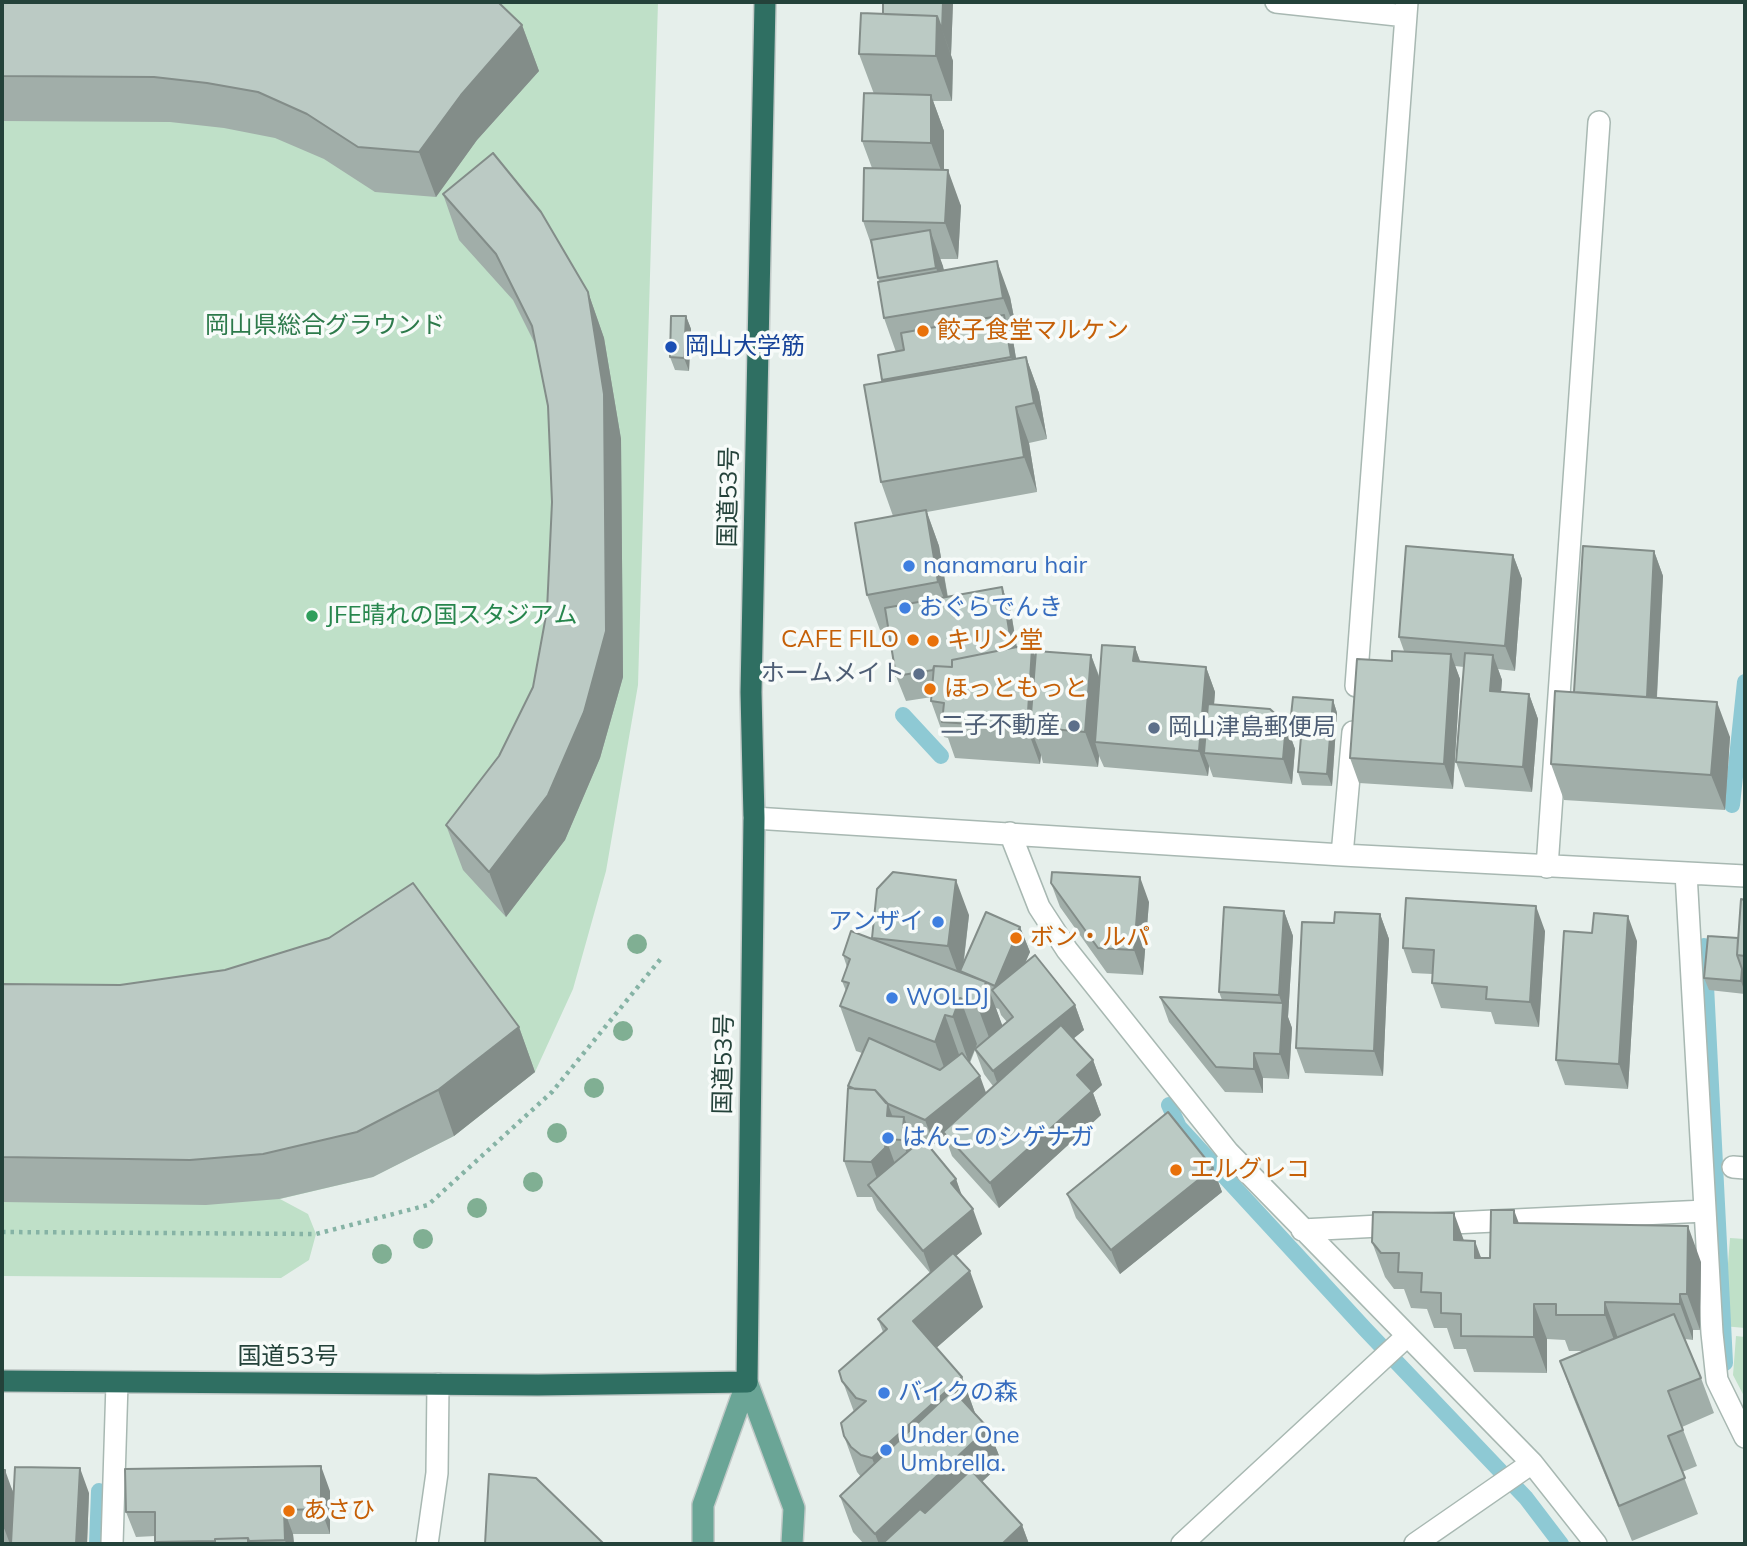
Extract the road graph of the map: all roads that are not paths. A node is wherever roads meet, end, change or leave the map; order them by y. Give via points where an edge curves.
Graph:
1 (765, 2) edge
2 (1276, 2) edge
3 (1406, 9) edge
4 (1600, 122) dead end
5 (754, 818) junction
6 (1010, 833) junction
7 (1342, 855) junction
8 (1547, 867) junction
9 (1686, 873) junction
10 (1745, 876) edge
11 (1705, 1211) junction
12 (1302, 1230) junction
13 (1394, 1347) junction
14 (2, 1381) edge
15 (117, 1382) junction
16 (747, 1382) junction
17 (438, 1384) junction
18 (1745, 1437) edge
19 (1532, 1463) junction
20 (112, 1544) edge
21 (427, 1544) edge
22 (703, 1544) edge
23 (792, 1544) edge
24 (1182, 1544) edge
25 (1415, 1544) edge
26 (1596, 1544) edge

1 - 5 highway, 国道53号 via 751,692
2 - 3 street
3 - 7 street
4 - 8 street
5 - 6 street
5 - 16 highway, 国道53号
6 - 7 street
6 - 12 street via 1039,907 1067,950 1227,1152
7 - 8 street
8 - 9 street
9 - 10 street
9 - 11 street
11 - 12 street
11 - 18 street via 1717,1380
12 - 13 street
13 - 19 street
13 - 24 street
14 - 15 highway, 国道53号
15 - 17 highway, 国道53号
15 - 20 street
16 - 17 highway, 国道53号
16 - 22 main road via 704,1505
16 - 23 main road via 794,1508
17 - 21 street via 437,1473
19 - 25 street
19 - 26 street

